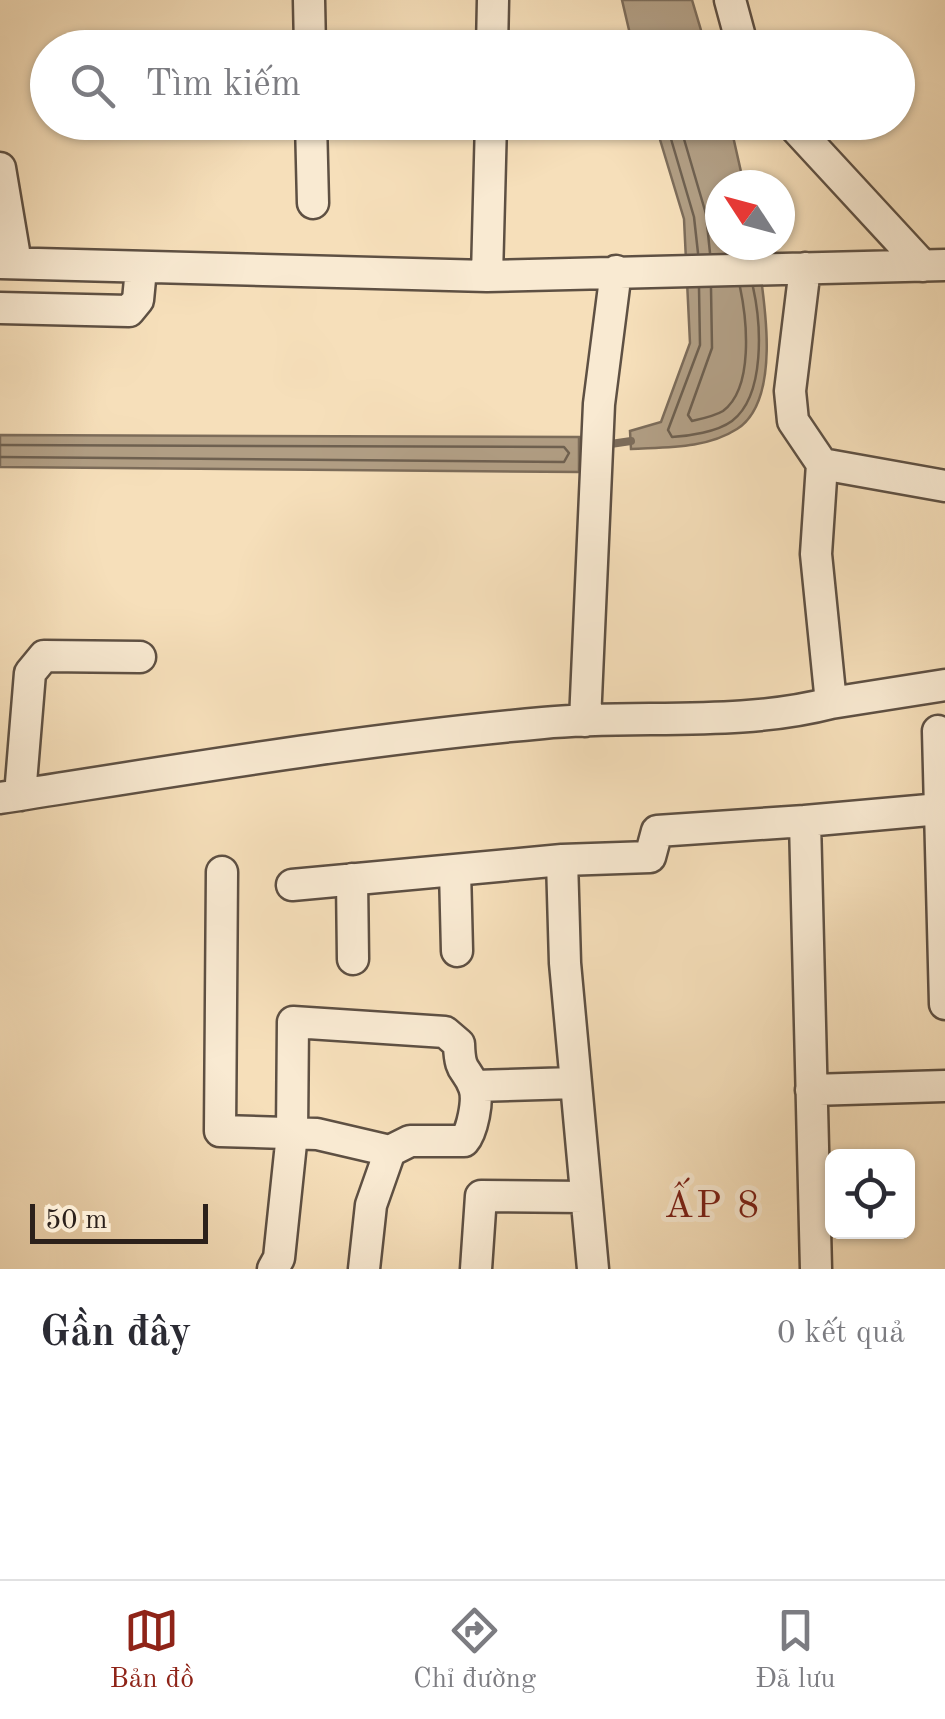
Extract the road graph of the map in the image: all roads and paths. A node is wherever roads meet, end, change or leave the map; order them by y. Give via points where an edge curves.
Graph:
1 (309, 0) edge
2 (493, 0) edge
3 (730, 0) edge
4 (310, 30) edge
5 (492, 30) edge
6 (738, 30) edge
7 (312, 140) edge
8 (490, 140) edge
9 (808, 140) edge
10 (0, 168) edge
11 (313, 202) dead end
12 (8, 263) edge
13 (934, 265) edge
14 (805, 268) junction
15 (141, 269) junction
16 (616, 271) junction
17 (488, 276) junction
18 (0, 308) edge
19 (822, 464) junction
20 (945, 486) edge
21 (140, 657) dead end
22 (945, 685) edge
23 (831, 703) junction
24 (585, 721) junction
25 (938, 731) dead end
26 (10, 796) edge
27 (940, 809) junction
28 (805, 821) junction
29 (562, 860) junction
30 (454, 870) junction
31 (222, 872) dead end
32 (352, 880) junction
33 (292, 885) dead end
34 (944, 947) edge
35 (457, 951) dead end
36 (353, 960) dead end
37 (945, 1004) edge
38 (575, 1083) junction
39 (474, 1086) junction
40 (945, 1086) edge
41 (811, 1090) junction
42 (292, 1134) junction
43 (390, 1151) junction
44 (584, 1197) junction
45 (273, 1269) edge
46 (364, 1269) edge
47 (476, 1269) edge
48 (593, 1269) edge
49 (816, 1269) edge

1 - 4 street
2 - 5 street
3 - 6 street
7 - 11 street
8 - 17 street
9 - 13 street
10 - 12 street
12 - 15 street
13 - 14 street
14 - 16 street
14 - 19 street via 790,391 793,422
15 - 17 street
15 - 18 street via 138,300 129,311
16 - 17 street
16 - 24 street via 599,404
19 - 20 street
19 - 23 street via 816,554
21 - 26 street via 44,656 35,663
22 - 23 street
23 - 24 street
24 - 26 street via 230,762
25 - 27 street
27 - 28 street
27 - 34 street
28 - 29 street via 657,831 650,856
28 - 41 street
29 - 30 street
29 - 38 street
30 - 32 street
30 - 35 street
31 - 42 street via 218,1126 224,1134
32 - 33 street
32 - 36 street
34 - 37 street
38 - 39 street
38 - 44 street
39 - 42 street via 460,1066 459,1044 445,1032 297,1019 291,1027
39 - 43 street via 466,1140 410,1141
40 - 41 street
41 - 49 street
42 - 43 street
42 - 45 street
43 - 46 street via 372,1206
44 - 47 street via 481,1196
44 - 48 street

